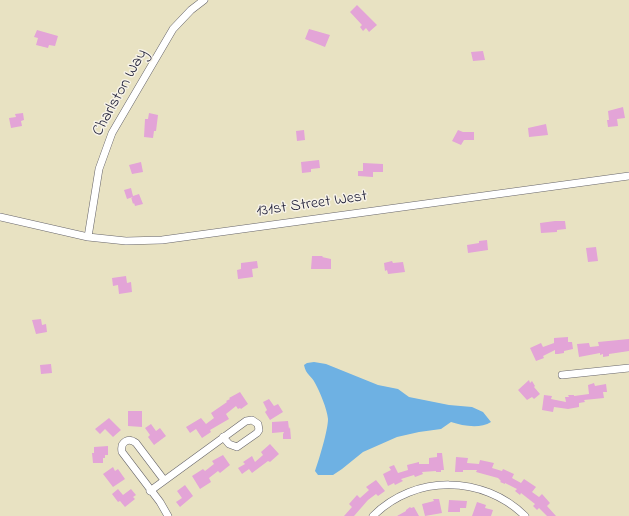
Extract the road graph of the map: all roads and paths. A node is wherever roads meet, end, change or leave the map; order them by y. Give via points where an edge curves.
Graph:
1 (204, 0) edge
2 (629, 176) edge
3 (0, 217) edge
4 (88, 237) junction
5 (629, 368) edge
6 (562, 375) dead end
7 (224, 437) junction
8 (164, 480) junction
9 (150, 491) junction
10 (168, 516) edge
11 (373, 516) edge
12 (525, 516) edge

1 - 4 street, Charlston Way via 190,10 173,29 112,133 99,170
2 - 4 street, 131st Street West via 162,240 126,241
3 - 4 street, 131st Street West
5 - 6 street
7 - 7 street via 246,421 252,420 258,424 257,433 237,447 229,444
7 - 8 street
8 - 9 street
8 - 9 street via 136,443 131,440 124,442 122,452
9 - 10 street
11 - 12 street via 404,494 425,487 449,484 490,492

